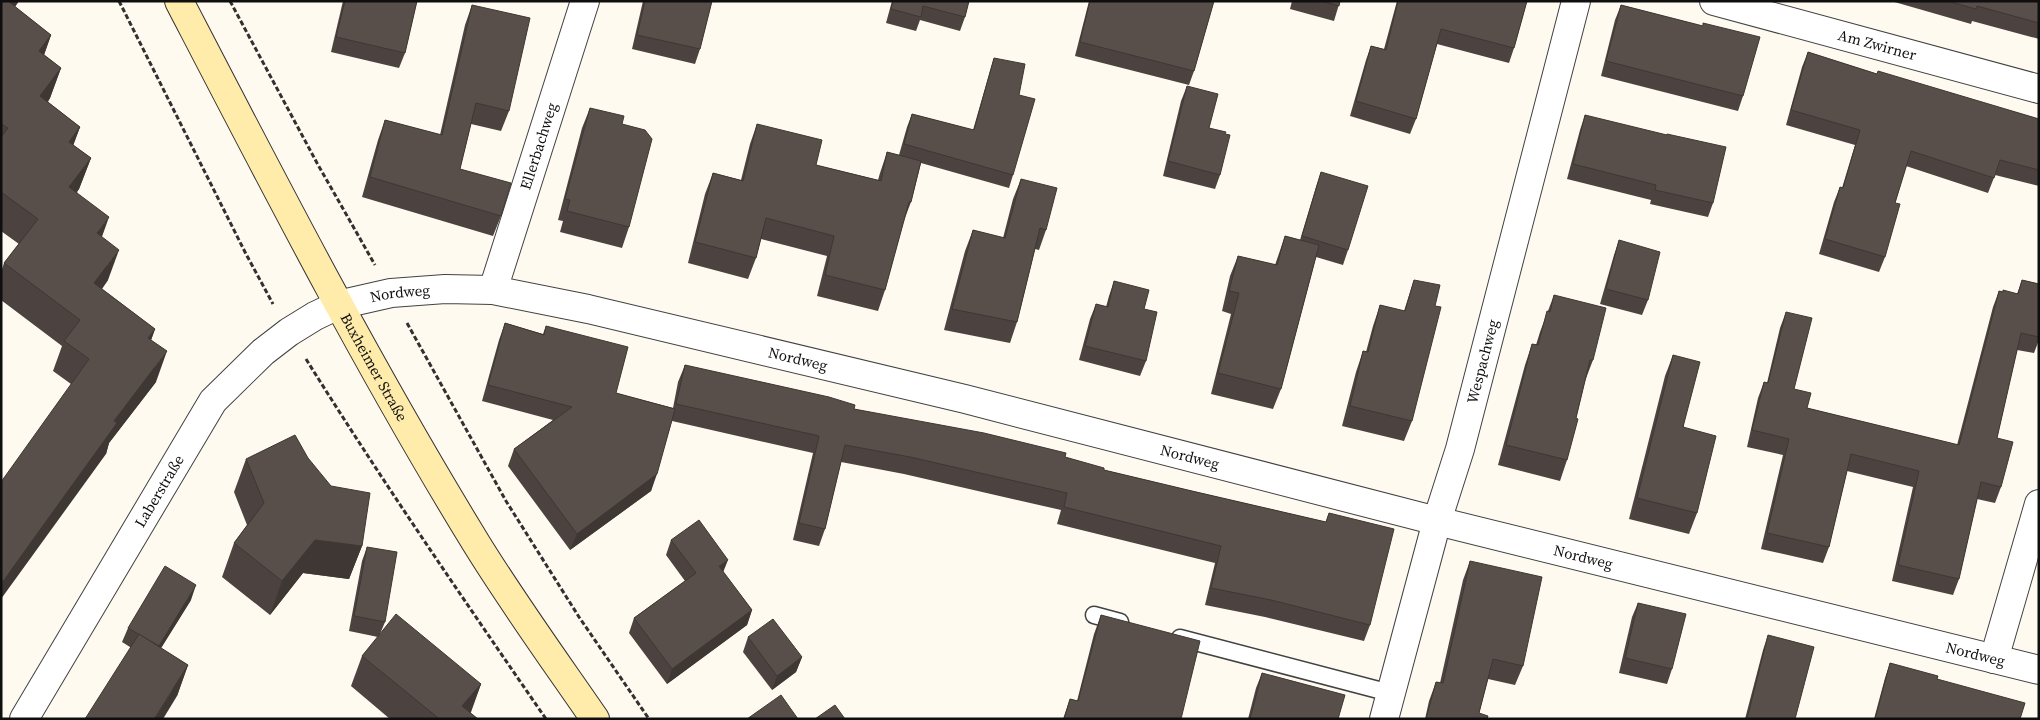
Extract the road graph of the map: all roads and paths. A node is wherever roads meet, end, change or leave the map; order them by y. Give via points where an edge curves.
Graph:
1 (119, 1) edge
2 (178, 1) edge
3 (230, 1) edge
4 (585, 1) edge
5 (1576, 1) edge
6 (1714, 1) edge
7 (2039, 89) edge
8 (354, 229) dead end
9 (246, 254) dead end
10 (493, 290) junction
11 (338, 305) junction
12 (449, 399) dead end
13 (350, 430) dead end
14 (2039, 504) edge
15 (1437, 521) junction
16 (1094, 616) dead end
17 (1132, 626) edge
18 (1161, 633) edge
19 (1994, 659) junction
20 (2039, 670) edge
21 (1387, 706) edge
22 (24, 719) edge
23 (546, 719) edge
24 (595, 719) edge
25 (649, 719) edge

1 - 9 path
2 - 11 main road, Buxheimer Straße
3 - 8 path
4 - 10 street, Ellerbachweg
5 - 15 street, Wespachweg via 1460,449
6 - 7 street, Am Zwirner
10 - 11 street, Nordweg via 391,292
10 - 15 street, Nordweg via 588,308 965,399
11 - 22 street, Laberstraße via 289,332 212,401
11 - 24 main road, Buxheimer Straße via 477,544
12 - 25 path via 506,501 578,617
13 - 23 path
14 - 19 street
15 - 19 street, Nordweg
15 - 21 street, Wespachweg
16 - 17 lane
18 - 21 lane
19 - 20 street, Nordweg

